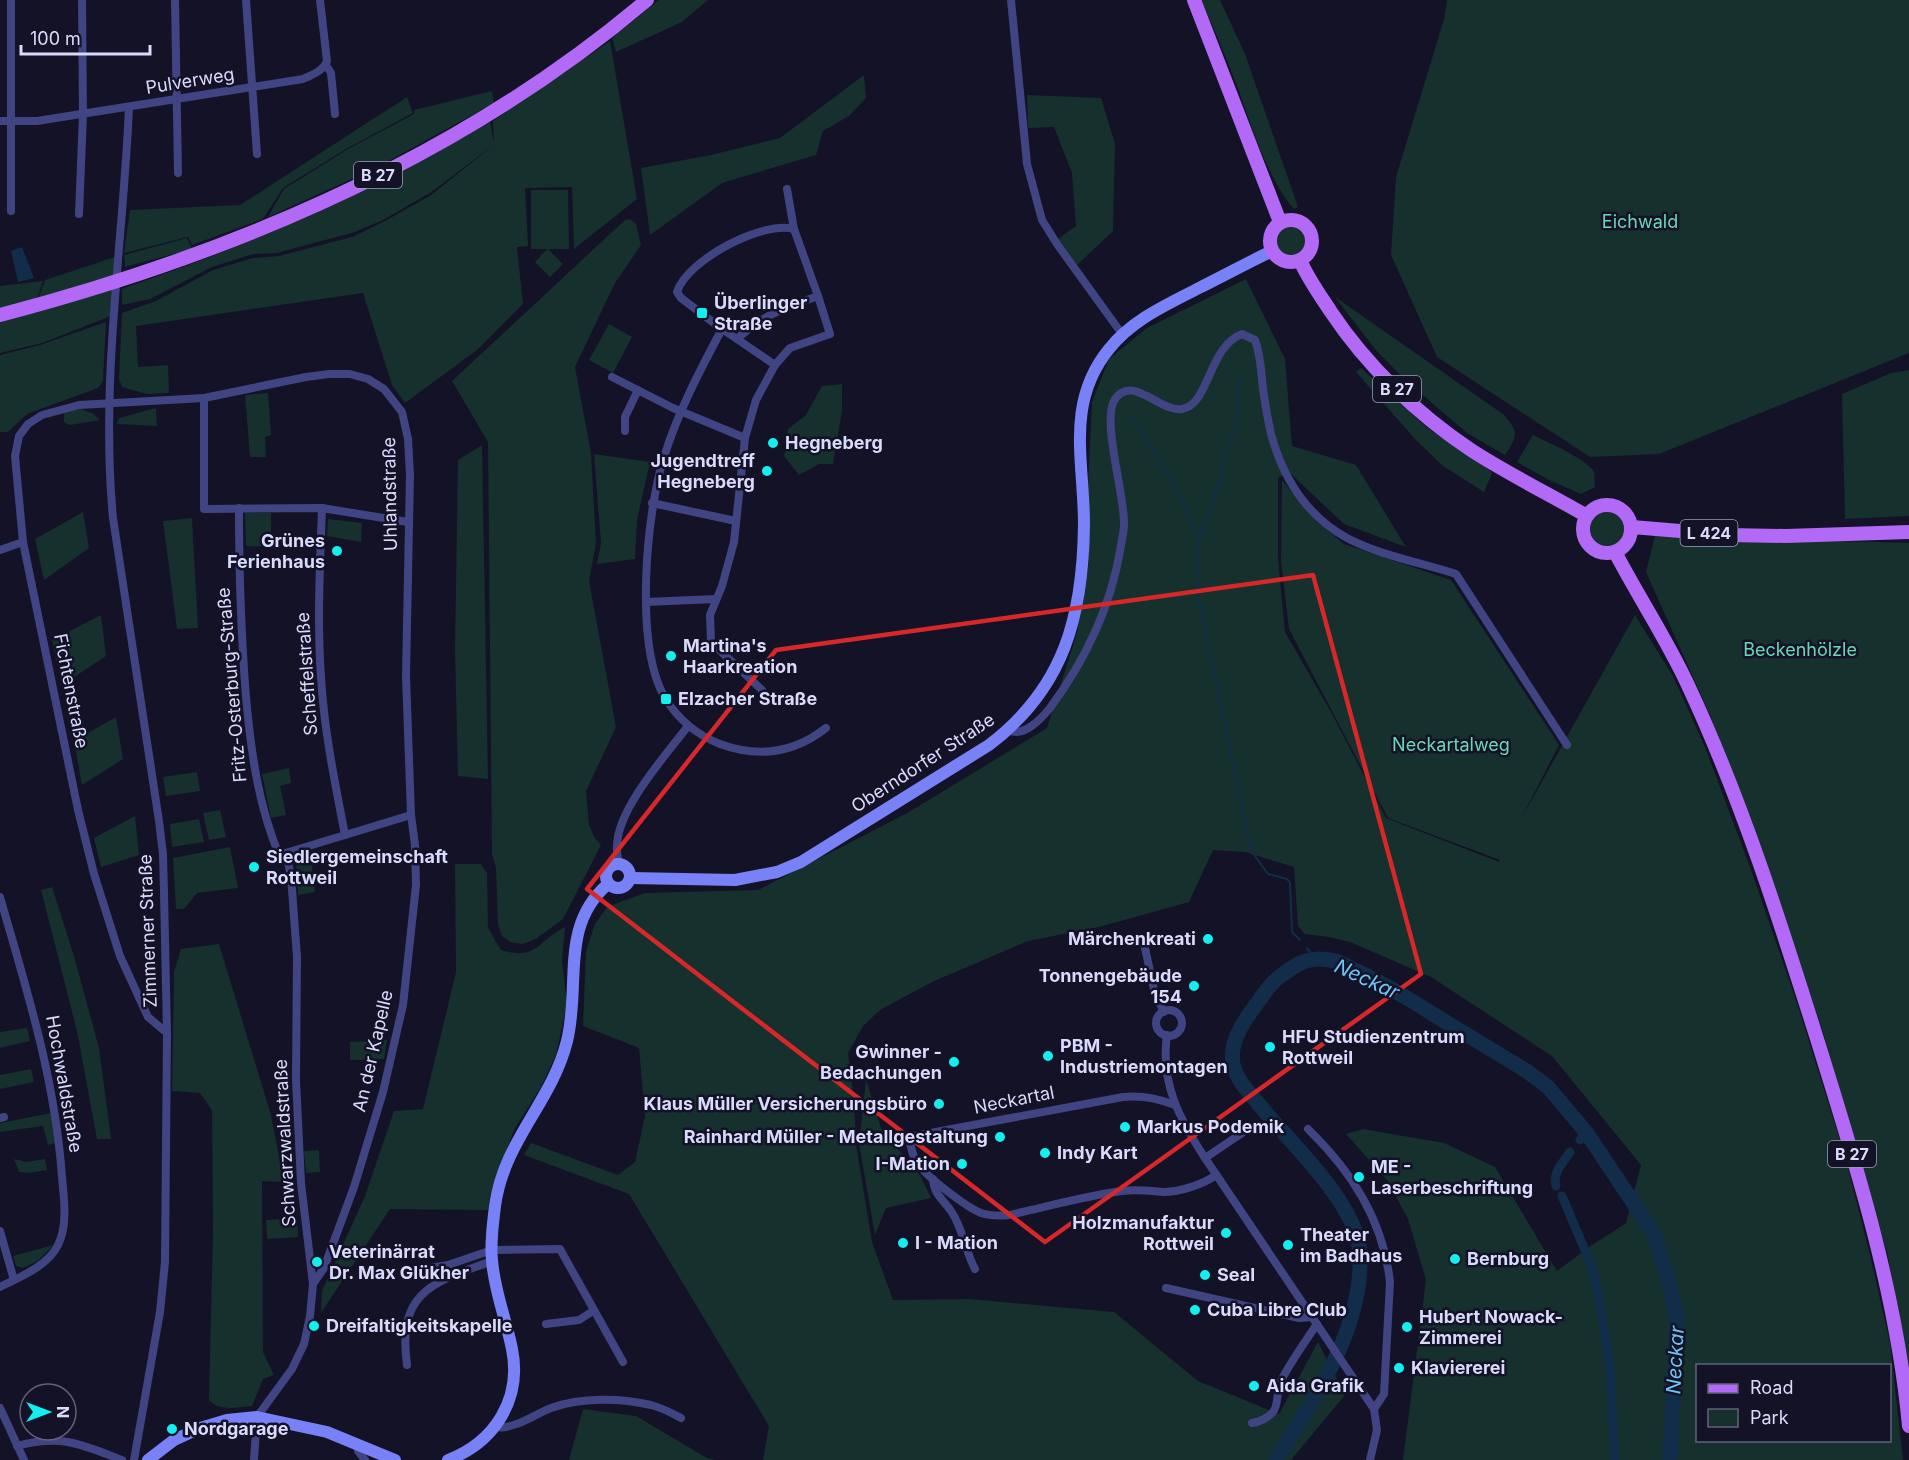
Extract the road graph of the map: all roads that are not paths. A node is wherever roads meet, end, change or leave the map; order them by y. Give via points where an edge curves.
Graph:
1 (11, 0) edge
2 (82, 0) edge
3 (175, 0) edge
4 (246, 0) edge
5 (320, 0) edge
6 (647, 0) edge
7 (1011, 0) edge
8 (1194, 0) edge
9 (326, 65) junction
10 (252, 88) junction
11 (175, 99) junction
12 (129, 108) junction
13 (82, 114) junction
14 (335, 114) dead end
15 (0, 121) edge
16 (11, 121) junction
17 (257, 154) dead end
18 (178, 173) dead end
19 (787, 189) dead end
20 (11, 211) dead end
21 (79, 214) dead end
22 (1280, 222) junction
23 (794, 229) junction
24 (1272, 251) junction
25 (1300, 260) junction
26 (818, 296) junction
27 (0, 315) edge
28 (722, 329) junction
29 (1122, 334) junction
30 (737, 339) junction
31 (775, 365) junction
32 (612, 377) dead end
33 (638, 390) junction
34 (204, 398) junction
35 (109, 403) junction
36 (681, 411) junction
37 (625, 431) dead end
38 (745, 438) junction
39 (652, 503) junction
40 (239, 508) junction
41 (322, 508) junction
42 (1587, 516) junction
43 (736, 521) junction
44 (408, 522) junction
45 (1632, 528) junction
46 (1909, 532) edge
47 (23, 542) junction
48 (0, 550) edge
49 (1615, 552) junction
50 (716, 599) junction
51 (646, 602) junction
52 (762, 690) dead end
53 (688, 726) junction
54 (826, 728) dead end
55 (1009, 730) junction
56 (1567, 745) dead end
57 (411, 814) junction
58 (345, 835) junction
59 (282, 854) junction
60 (619, 864) junction
61 (631, 878) junction
62 (608, 884) junction
63 (0, 897) edge
64 (10, 932) junction
65 (0, 935) edge
66 (1145, 948) dead end
67 (1164, 1012) junction
68 (167, 1033) junction
69 (1167, 1035) junction
70 (1174, 1105) junction
71 (1254, 1125) dead end
72 (1308, 1129) dead end
73 (1205, 1158) junction
74 (1216, 1175) junction
75 (933, 1179) junction
76 (0, 1231) edge
77 (492, 1256) junction
78 (430, 1268) dead end
79 (975, 1269) dead end
80 (14, 1280) junction
81 (313, 1284) junction
82 (0, 1287) edge
83 (1166, 1288) dead end
84 (593, 1311) junction
85 (546, 1324) dead end
86 (1317, 1324) junction
87 (623, 1362) dead end
88 (407, 1365) dead end
89 (0, 1408) edge
90 (1374, 1409) junction
91 (257, 1417) junction
92 (681, 1418) dead end
93 (1252, 1423) dead end
94 (1909, 1426) edge
95 (495, 1427) junction
96 (358, 1444) junction
97 (17, 1446) junction
98 (24, 1460) edge
99 (122, 1460) edge
100 (134, 1460) edge
101 (148, 1460) edge
102 (254, 1460) edge
103 (365, 1460) edge
104 (395, 1460) edge
105 (448, 1460) edge
106 (1370, 1460) edge

1 - 16 street
2 - 13 street
3 - 11 street
4 - 10 street
5 - 9 street
6 - 27 main road, B 27 via 510,102 430,148 294,215 136,275
7 - 29 street via 1027,164 1042,220
8 - 22 main road
9 - 10 street, Pulverweg via 303,79
9 - 14 street via 331,73
10 - 11 street, Pulverweg
10 - 17 street
11 - 12 street, Pulverweg
11 - 18 street
12 - 13 street
12 - 35 street, Pulverweg
13 - 16 street
13 - 21 street
15 - 16 street
16 - 20 street
19 - 23 street
22 - 24 main road via 1270,235
22 - 25 main road via 1300,222 1310,231 1310,251
23 - 26 street
23 - 28 street via 786,226 740,239 714,254 680,284 677,292 681,298
24 - 25 main road via 1284,262
24 - 29 street, Oberndorfer Straße via 1146,316
25 - 42 main road, B 27 via 1345,332 1416,408 1473,452
26 - 30 street via 767,315
26 - 31 street via 830,334 790,348
28 - 30 street
28 - 36 street
29 - 55 street, Oberndorfer Straße via 1095,368 1081,406 1084,525 1073,619 1058,665 1045,688
30 - 31 street
31 - 38 street via 756,400
32 - 33 street
33 - 36 street
33 - 37 street via 625,417
34 - 35 street, Uhlandstraße
34 - 40 street via 204,509
34 - 44 street, Uhlandstraße via 306,376 350,374 368,379 384,389 402,412 409,449
35 - 47 street, Fichtenstraße via 50,412 28,424 19,436 15,456
35 - 68 street, Zimmerner Straße via 113,518 163,854
36 - 38 street
36 - 39 street
38 - 43 street
39 - 43 street
39 - 51 street
40 - 41 street
40 - 59 street, Fritz-Osterburg-Straße via 240,607 251,751 260,801
41 - 44 street
41 - 58 street, Scheffelstraße via 321,679 329,753
42 - 45 main road via 1599,506 1614,506 1626,514
42 - 49 main road via 1583,530 1588,544 1601,552
43 - 50 street via 728,568
44 - 57 street, Uhlandstraße via 406,676
45 - 46 main road, L 424 via 1786,536
45 - 49 main road via 1628,542
47 - 48 street
47 - 68 street, Fichtenstraße via 94,874 120,956 147,1017
49 - 94 main road, B 27 via 1703,718 1793,961 1868,1210 1895,1334
50 - 51 street
50 - 52 street via 710,615 711,642
51 - 53 street via 656,676 666,699
53 - 54 street via 739,751 761,752 811,740
53 - 60 street via 634,798 619,832
55 - 56 street via 1020,733 1048,711 1074,671 1108,602 1124,524 1109,425 1115,399 1131,390 1170,408 1182,409 1193,404 1220,351 1242,334 1255,340 1260,353 1272,435 1285,476 1294,488 1316,515 1348,538 1456,573
55 - 61 street, Oberndorfer Straße via 785,869 724,881
57 - 58 street
57 - 81 street, An der Kapelle via 416,885 403,1005 354,1187 324,1268
58 - 59 street
59 - 81 street, Schwarzwaldstraße via 291,876 297,957 296,1080 301,1183
60 - 61 street via 629,870
60 - 62 street via 608,869
61 - 62 street, Oberndorfer Straße via 619,889
62 - 77 street via 585,911 575,945 567,1042 548,1088 508,1156 495,1203
63 - 64 street, Hochwaldstraße
64 - 65 street
64 - 80 street, Hochwaldstraße via 29,993 53,1100 64,1208 58,1246 42,1264
66 - 67 street via 1155,994
67 - 69 street via 1157,1025
67 - 69 street via 1176,1012 1182,1022 1178,1032
68 - 100 street, Zimmerner Straße via 165,1262
69 - 70 street via 1168,1088
70 - 73 street
70 - 75 street, Neckartal via 1139,1095 1123,1096 909,1137 918,1164
71 - 73 street
72 - 90 street via 1366,1203 1379,1230 1388,1264 1384,1394
73 - 74 street
74 - 75 street, Neckartal via 1206,1182 1176,1190 1123,1190 995,1216 972,1209
74 - 86 street
75 - 79 street, Neckartal via 936,1194 954,1216
76 - 80 street
77 - 78 street
77 - 84 street via 560,1249
77 - 88 street via 429,1287 419,1296 410,1310 406,1328
77 - 95 street via 514,1370 506,1406
80 - 82 street, Hochwaldstraße
81 - 91 street, Schwarzwaldstraße via 303,1344 292,1369
83 - 86 street
84 - 85 street via 579,1320
84 - 87 street
86 - 90 street
86 - 93 street via 1282,1379 1274,1411
89 - 97 street
90 - 106 street via 1376,1440
91 - 96 street via 309,1427
91 - 101 street via 200,1428 174,1440
91 - 102 street
92 - 95 street via 654,1406 584,1400 553,1408 504,1429
95 - 105 street via 481,1442
96 - 103 street
96 - 104 street
97 - 98 street
97 - 99 street via 39,1440 71,1442

